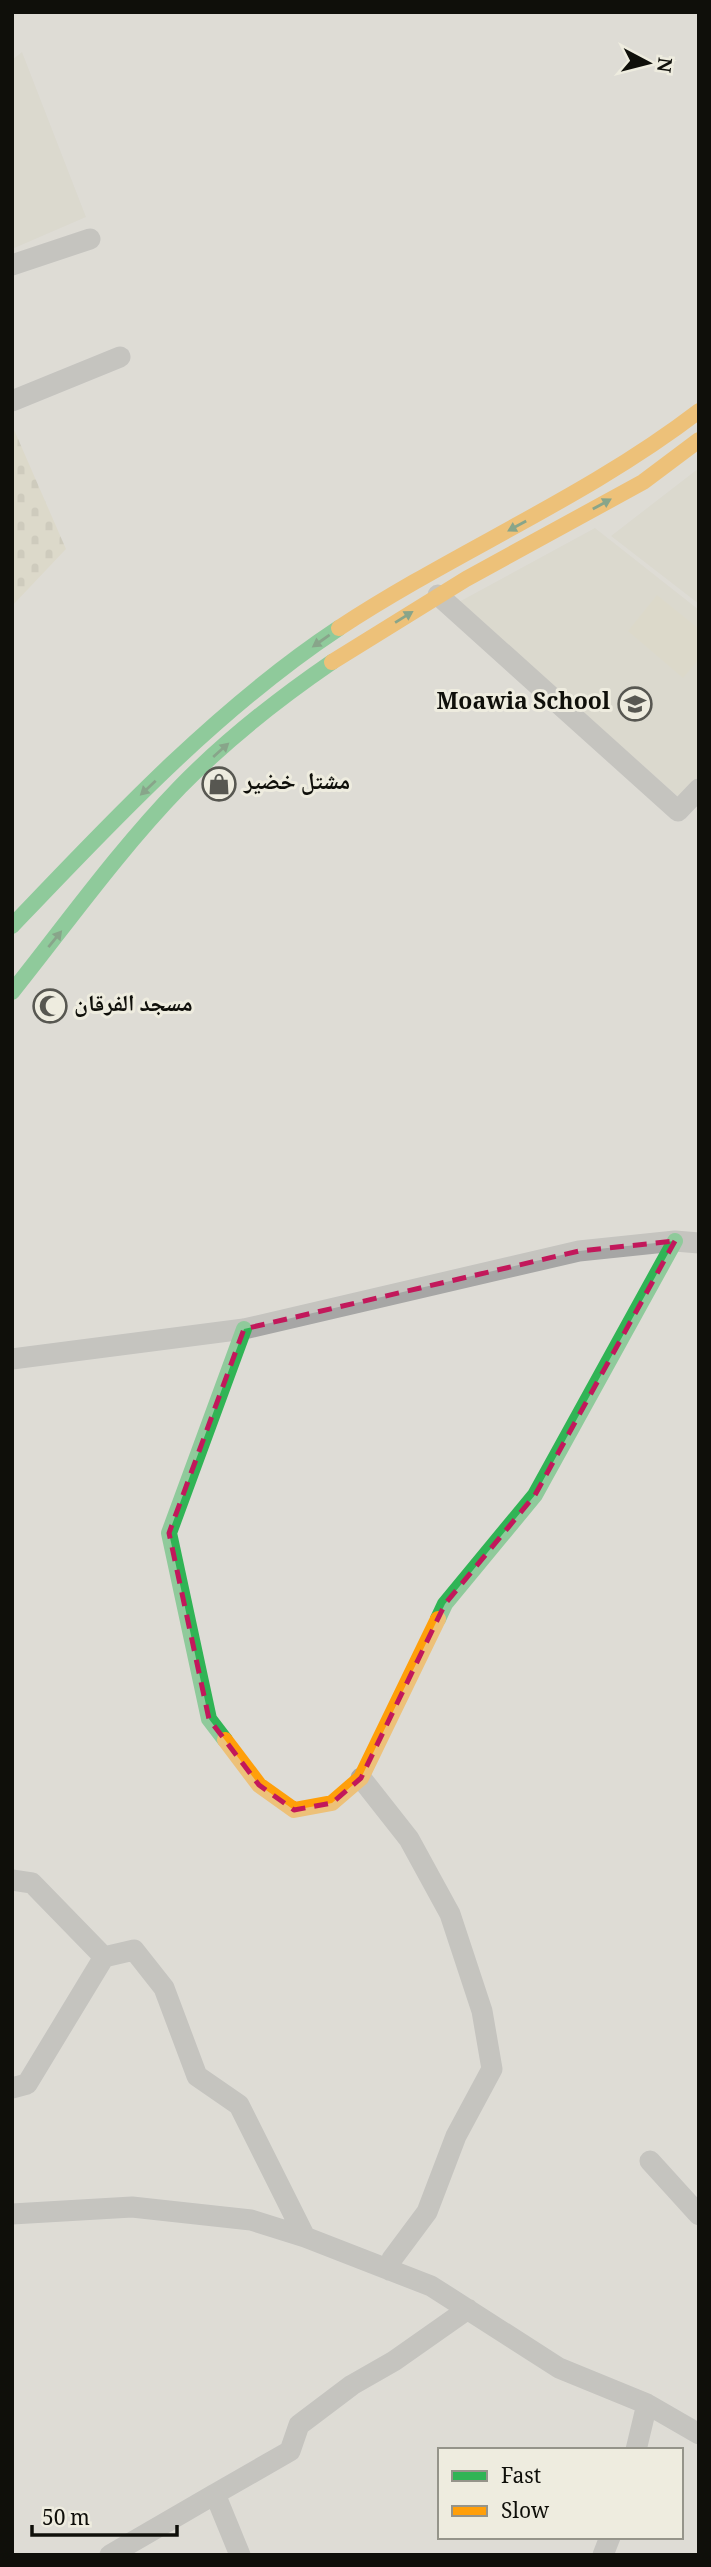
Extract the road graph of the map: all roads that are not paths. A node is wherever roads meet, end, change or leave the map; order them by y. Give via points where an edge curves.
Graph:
1 (90, 239) dead end
2 (12, 265) edge
3 (120, 357) dead end
4 (12, 401) edge
5 (699, 411) edge
6 (699, 440) edge
7 (438, 596) junction
8 (699, 789) edge
9 (12, 926) edge
10 (12, 992) edge
11 (675, 1241) junction
12 (699, 1243) edge
13 (244, 1329) junction
14 (12, 1359) edge
15 (360, 1778) junction
16 (12, 1880) edge
17 (104, 1956) junction
18 (12, 2088) edge
19 (650, 2161) dead end
20 (12, 2214) edge
21 (699, 2215) edge
22 (304, 2237) junction
23 (389, 2270) junction
24 (468, 2309) junction
25 (647, 2404) junction
26 (699, 2434) edge
27 (636, 2448) edge
28 (215, 2494) junction
29 (110, 2555) edge
30 (240, 2555) edge

1 - 2 street
3 - 4 street
5 -> 9 main road via 635,458 382,600 280,669 142,794
7 -> 6 main road via 649,478
7 - 8 street via 678,811
10 -> 7 main road via 183,785 295,689
11 - 12 street
11 - 13 street via 579,1251
11 - 15 main road via 535,1495 445,1604
13 - 14 street
13 - 15 main road via 169,1533 209,1719 259,1785 294,1810 332,1803
15 - 23 street via 409,1839 450,1914 482,2011 492,2069 456,2136 427,2212 392,2259
16 - 17 street via 32,1883
17 - 18 street via 27,2084
17 - 22 street via 134,1950 164,1988 197,2076 239,2105
19 - 21 street
20 - 22 street via 132,2207 251,2220
22 - 23 street
23 - 24 street via 431,2286
24 - 25 street via 559,2368
24 - 28 street via 299,2425 290,2451
25 - 26 street
25 - 27 street
28 - 29 street
28 - 30 street

